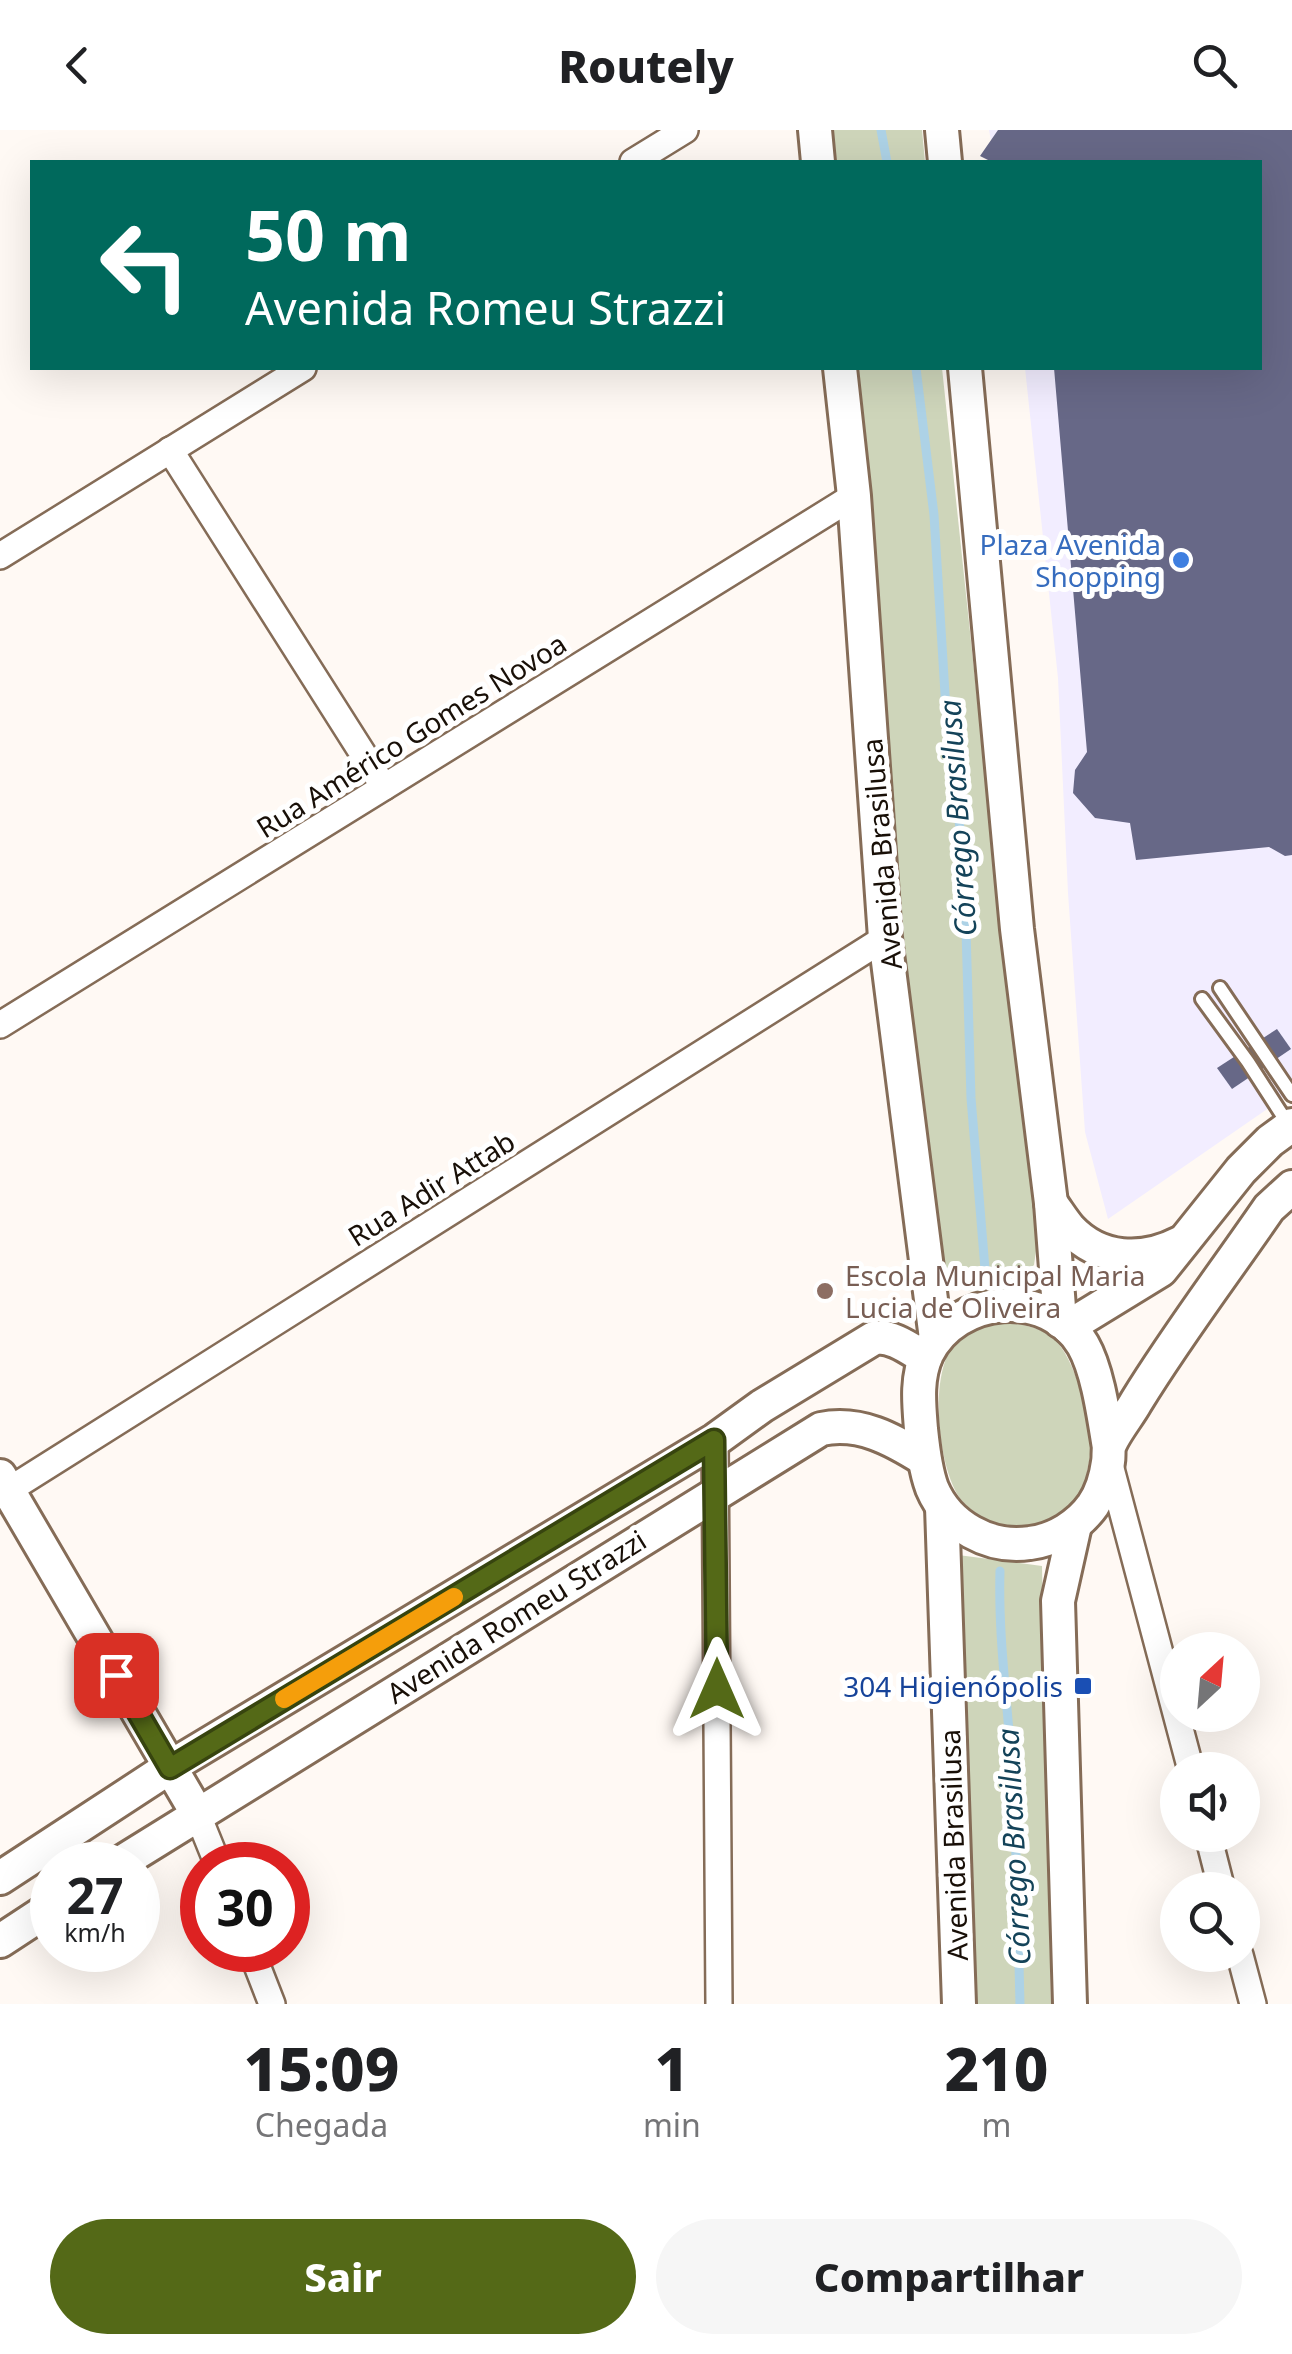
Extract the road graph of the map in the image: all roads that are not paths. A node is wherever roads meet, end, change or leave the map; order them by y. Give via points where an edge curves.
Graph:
1 (685, 130) edge
2 (815, 130) edge
3 (942, 130) edge
4 (635, 160) edge
5 (818, 160) edge
6 (946, 160) edge
7 (300, 370) edge
8 (840, 370) edge
9 (965, 370) edge
10 (170, 450) junction
11 (854, 496) junction
12 (0, 556) edge
13 (384, 788) junction
14 (886, 938) junction
15 (1220, 988) dead end
16 (1202, 999) dead end
17 (0, 1025) edge
18 (1291, 1116) edge
19 (1292, 1187) edge
20 (1051, 1202) junction
21 (1184, 1241) junction
22 (1064, 1324) junction
23 (931, 1348) junction
24 (714, 1440) junction
25 (1109, 1454) junction
26 (924, 1459) junction
27 (5, 1483) edge
28 (716, 1492) junction
29 (942, 1507) junction
30 (1074, 1525) junction
31 (1185, 1752) edge
32 (170, 1768) junction
33 (197, 1813) junction
34 (152, 1842) edge
35 (209, 1842) edge
36 (0, 1878) edge
37 (30, 1921) edge
38 (0, 1940) edge
39 (260, 1972) edge
40 (1245, 1972) edge
41 (272, 2004) edge
42 (719, 2004) edge
43 (959, 2004) edge
44 (1070, 2004) edge
45 (1253, 2004) edge

1 - 4 street
2 - 5 main road
3 - 6 main road
7 - 10 street
8 - 11 main road, Avenida Brasilusa
9 - 20 main road via 1017,929
10 - 12 street
10 - 13 street
11 - 13 street, Rua Américo Gomes Novoa
11 - 14 main road, Avenida Brasilusa
13 - 17 street, Rua Américo Gomes Novoa
14 - 23 main road, Avenida Brasilusa
14 - 27 street, Rua Adir Attab
15 - 18 lane
16 - 18 lane
18 - 21 main road
19 - 25 main road via 1269,1208 1146,1386
20 - 21 main road via 1070,1229 1112,1255 1162,1253
20 - 22 main road
21 - 22 main road via 1161,1270
22 - 23 main road via 1028,1307 992,1306 959,1318
22 - 25 main road via 1086,1350
23 - 24 main road, Avenida Romeu Strazzi via 874,1338
23 - 26 main road via 919,1380
24 - 28 street
24 - 32 main road, Avenida Romeu Strazzi
25 - 30 main road via 1095,1502
25 - 31 street
26 - 28 main road, Avenida Romeu Strazzi via 898,1442 840,1425 821,1429
26 - 29 main road
27 - 32 main road
28 - 33 main road, Avenida Romeu Strazzi
28 - 42 street
29 - 30 main road via 973,1533 1010,1544 1042,1540
29 - 43 main road, Avenida Brasilusa
30 - 44 main road via 1058,1602
32 - 33 main road
32 - 36 main road, Avenida Romeu Strazzi
33 - 34 main road, Avenida Romeu Strazzi
33 - 35 street
37 - 38 main road
39 - 41 street
40 - 45 street

